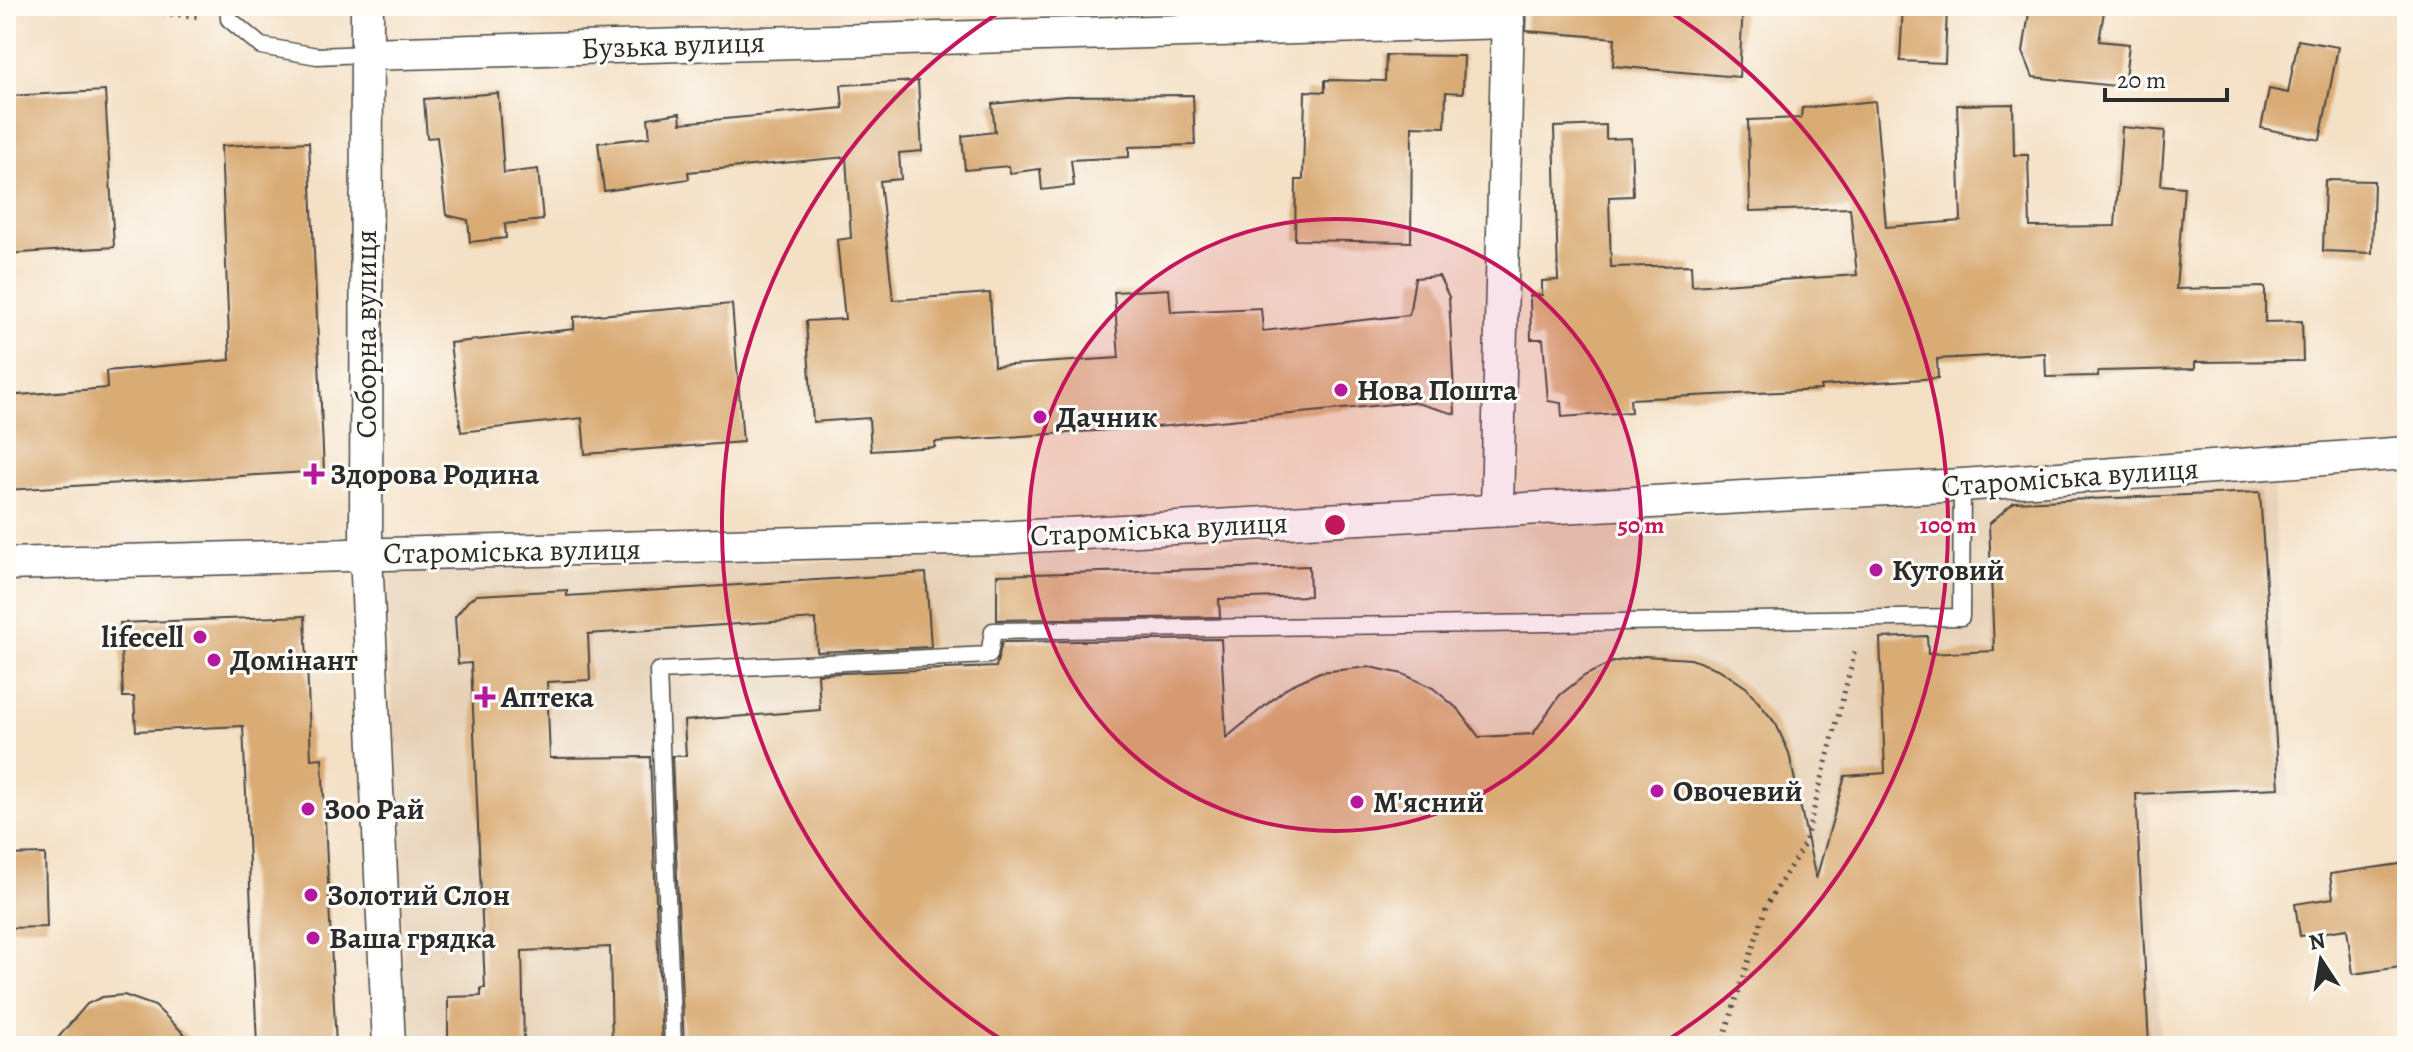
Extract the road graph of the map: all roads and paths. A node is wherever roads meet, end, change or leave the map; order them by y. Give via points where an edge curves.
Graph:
1 (91, 6) edge
2 (367, 6) edge
3 (229, 12) edge
4 (1508, 14) edge
5 (365, 54) junction
6 (2407, 453) edge
7 (1962, 485) junction
8 (1497, 510) junction
9 (366, 554) junction
10 (6, 564) edge
11 (1864, 618) junction
12 (389, 1046) edge
13 (673, 1046) edge
14 (1721, 1046) edge

1 - 3 path
2 - 5 street, Соборна вулиця
3 - 5 lane via 261,46 317,56
4 - 5 street, Бузька вулиця
4 - 8 street
5 - 9 street, Соборна вулиця
6 - 7 street, Староміська вулиця
7 - 8 street, Староміська вулиця
7 - 11 lane via 1961,617
8 - 9 street, Староміська вулиця via 995,538
9 - 10 street, Староміська вулиця
9 - 12 street, Соборна вулиця
11 - 13 lane via 993,631 989,655 658,671
11 - 14 path via 1805,843 1767,904

